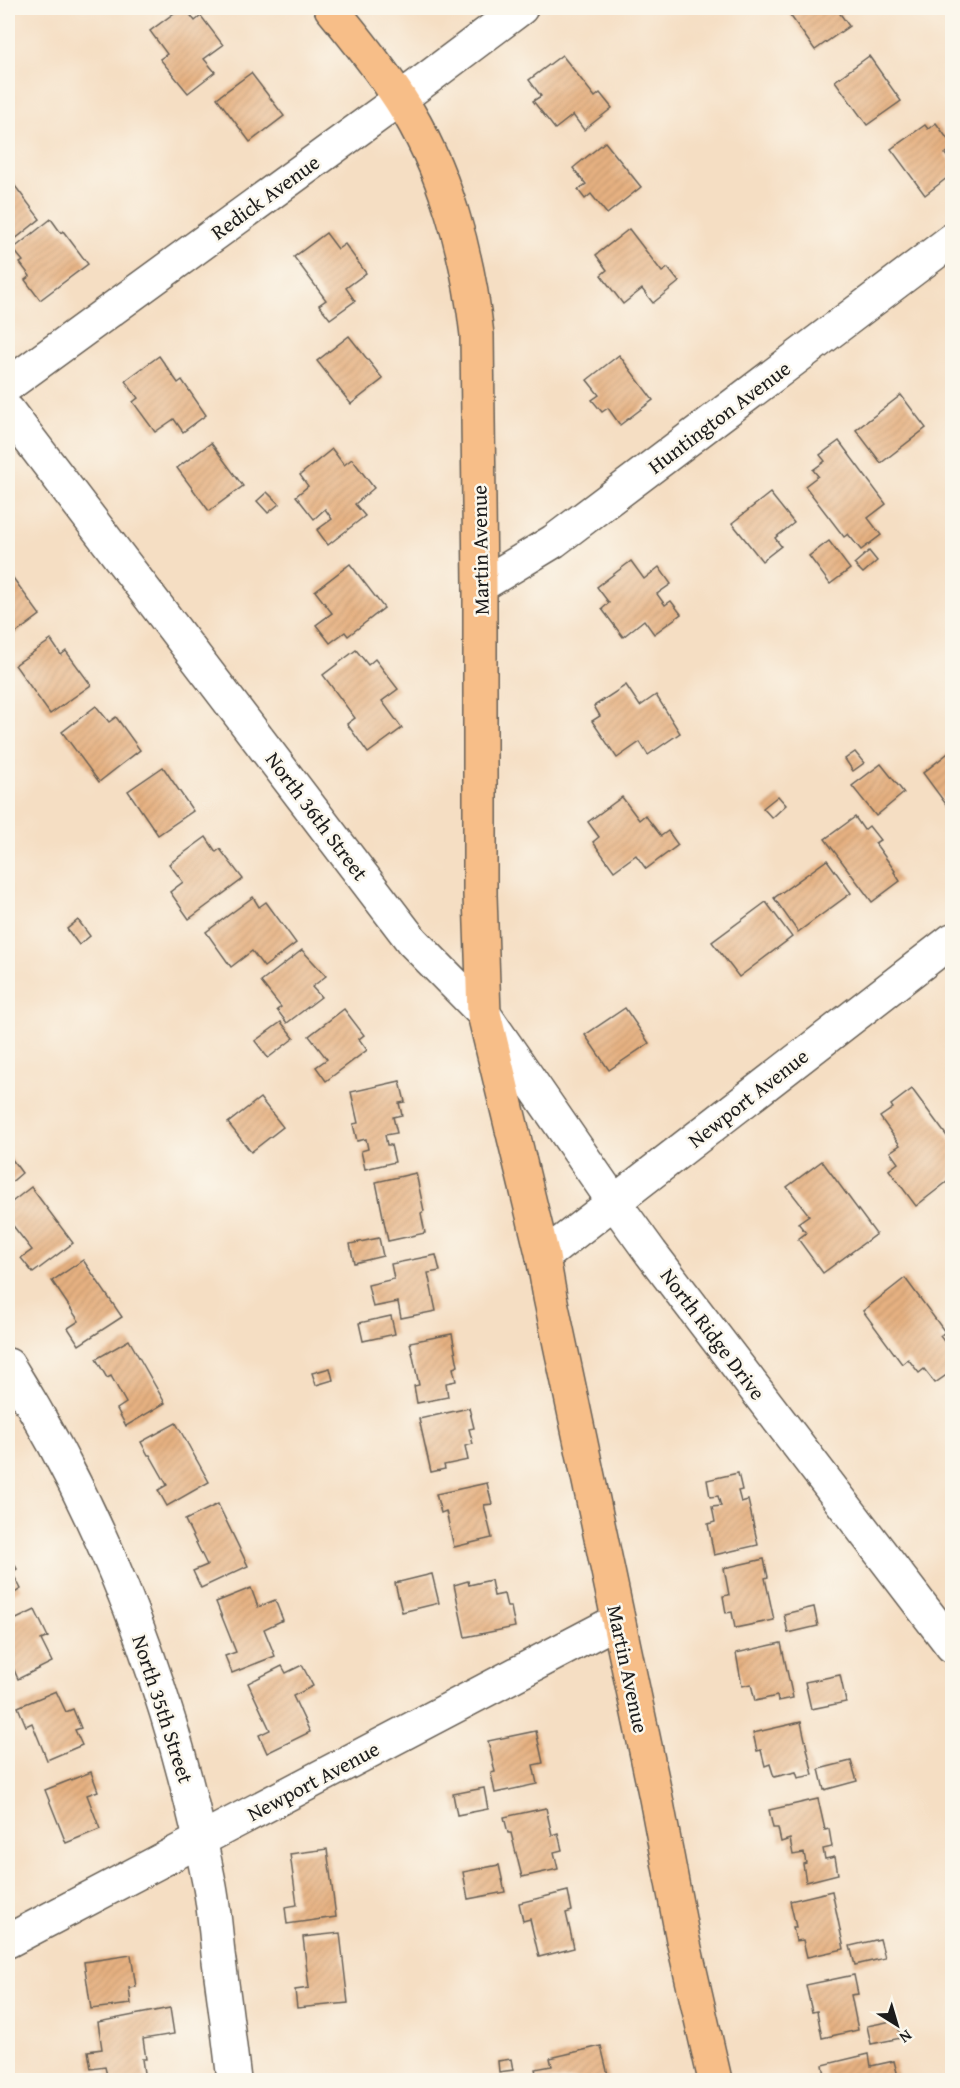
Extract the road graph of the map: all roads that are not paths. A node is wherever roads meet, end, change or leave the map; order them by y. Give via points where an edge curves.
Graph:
1 (331, 8) edge
2 (521, 8) edge
3 (400, 99) junction
4 (952, 240) edge
5 (8, 385) edge
6 (8, 411) edge
7 (480, 586) junction
8 (952, 940) edge
9 (484, 1014) junction
10 (614, 1202) junction
11 (543, 1257) junction
12 (8, 1365) edge
13 (617, 1621) junction
14 (952, 1646) edge
15 (200, 1840) junction
16 (8, 1941) edge
17 (234, 2080) edge
18 (715, 2080) edge

1 - 3 main road, Martin Avenue
2 - 3 street, Redick Avenue
3 - 5 street, Redick Avenue
3 - 7 main road, Martin Avenue via 436,169 472,295 477,335
4 - 7 street, Huntington Avenue via 554,541
6 - 9 street, North 36th Street via 412,941
7 - 9 main road, Martin Avenue
8 - 10 street, Newport Avenue
9 - 10 street, North Ridge Drive
9 - 11 main road
10 - 11 street, Newport Avenue
10 - 14 street, North Ridge Drive
11 - 13 main road, Martin Avenue
12 - 15 street, North 35th Street via 65,1464 101,1539 154,1671
13 - 15 street, Newport Avenue
13 - 18 main road, Martin Avenue
15 - 16 street, Newport Avenue
15 - 17 street, North 35th Street via 211,1889

